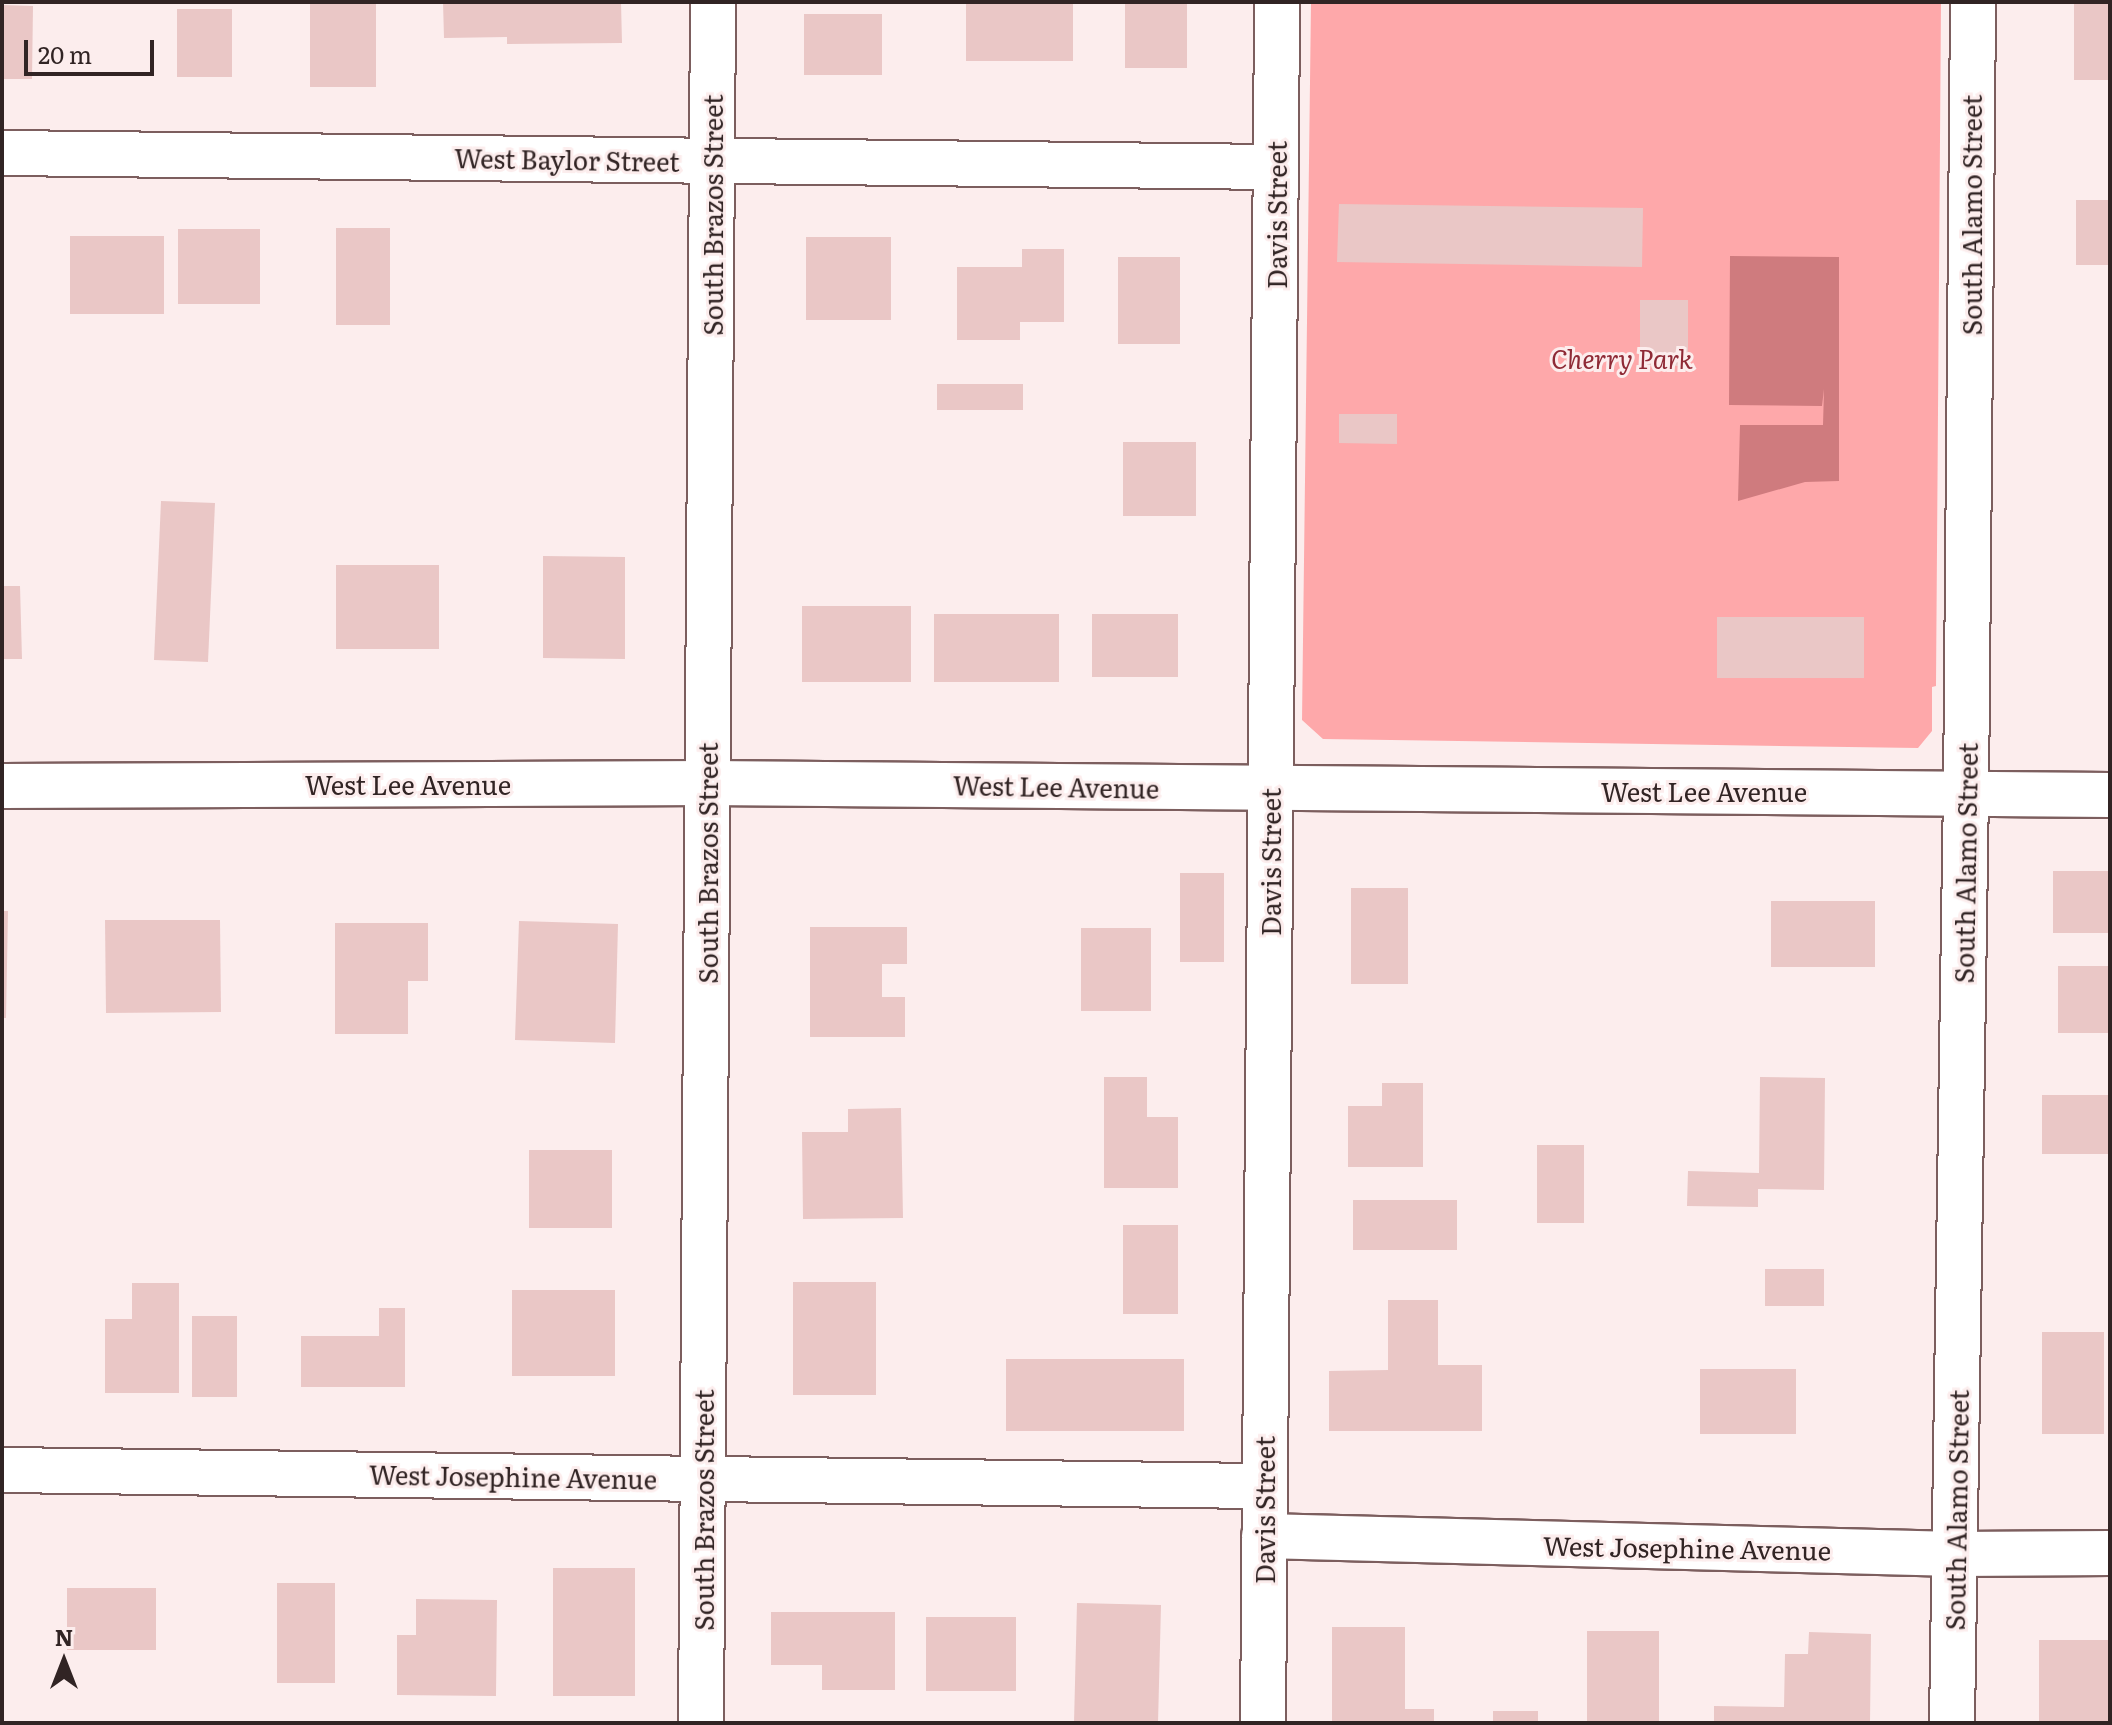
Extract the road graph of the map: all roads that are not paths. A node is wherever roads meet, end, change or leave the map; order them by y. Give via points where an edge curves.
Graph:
1 (713, 2) edge
2 (1277, 2) edge
3 (1973, 2) edge
4 (2, 153) edge
5 (712, 161) junction
6 (1276, 167) junction
7 (708, 783) junction
8 (2, 786) edge
9 (1271, 788) junction
10 (1966, 793) junction
11 (2110, 795) edge
12 (2, 1470) edge
13 (703, 1479) junction
14 (1264, 1486) junction
15 (1264, 1536) junction
16 (2110, 1553) edge
17 (1956, 1554) junction
18 (701, 1723) edge
19 (1263, 1723) edge
20 (1952, 1723) edge

1 - 5 street, South Brazos Street
2 - 6 street, Davis Street
3 - 10 street, South Alamo Street
4 - 5 street, West Baylor Street
5 - 6 street, West Baylor Street
5 - 7 street, South Brazos Street
6 - 9 street, Davis Street
7 - 8 street, West Lee Avenue
7 - 9 street, West Lee Avenue
7 - 13 street, South Brazos Street
9 - 10 street, West Lee Avenue
9 - 14 street, Davis Street
10 - 11 street, West Lee Avenue
10 - 17 street, South Alamo Street
12 - 13 street, West Josephine Avenue
13 - 14 street, West Josephine Avenue
13 - 18 street, South Brazos Street
14 - 15 street, Davis Street
15 - 17 street, West Josephine Avenue
15 - 19 street, Davis Street
16 - 17 street, West Josephine Avenue
17 - 20 street, South Alamo Street

